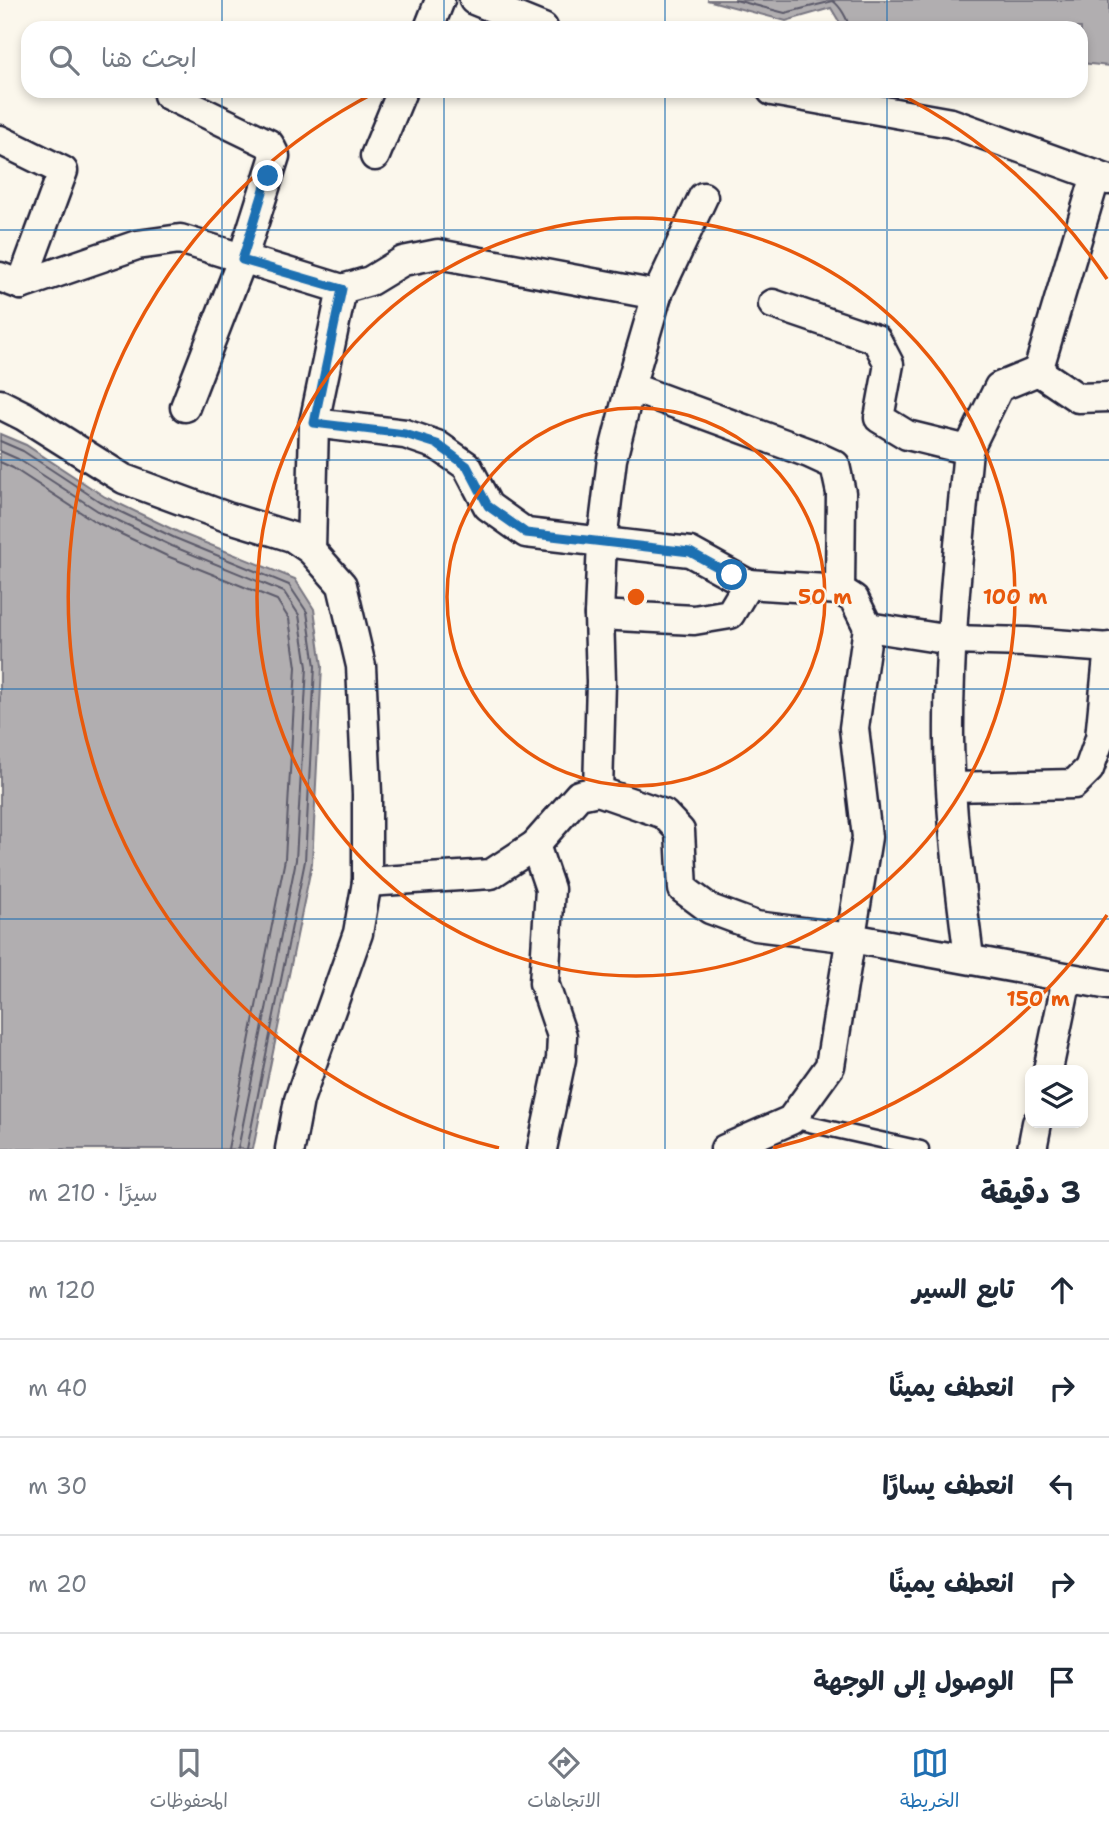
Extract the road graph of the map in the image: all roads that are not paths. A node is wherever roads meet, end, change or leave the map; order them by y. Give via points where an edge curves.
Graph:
1 (440, 0) edge
2 (474, 0) edge
3 (432, 21) edge
4 (526, 21) edge
5 (174, 98) edge
6 (399, 98) edge
7 (811, 98) edge
8 (0, 140) edge
9 (375, 156) dead end
10 (1103, 177) edge
11 (703, 197) dead end
12 (242, 260) junction
13 (10, 281) edge
14 (342, 289) junction
15 (657, 295) junction
16 (773, 304) dead end
17 (1038, 371) junction
18 (630, 387) junction
19 (1109, 397) edge
20 (0, 404) edge
21 (185, 407) dead end
22 (314, 423) junction
23 (968, 450) junction
24 (602, 541) junction
25 (311, 550) junction
26 (748, 584) junction
27 (840, 590) junction
28 (599, 615) junction
29 (868, 627) junction
30 (951, 639) junction
31 (1109, 648) edge
32 (952, 787) junction
33 (598, 791) junction
34 (536, 845) junction
35 (367, 882) junction
36 (851, 938) junction
37 (969, 958) junction
38 (1067, 978) junction
39 (1109, 985) edge
40 (1049, 1065) edge
41 (791, 1120) junction
42 (1036, 1128) edge
43 (289, 1149) edge
44 (542, 1149) edge
45 (725, 1149) edge
46 (921, 1149) edge
47 (1031, 1149) edge

1 - 3 street
2 - 4 street
5 - 12 street via 269,144 275,156
6 - 9 street
7 - 10 street via 951,123
8 - 13 street via 63,171
10 - 17 street
11 - 15 street
12 - 13 street via 180,239 137,245
12 - 14 street
12 - 21 street
14 - 15 street via 370,281 403,261 439,254
14 - 22 street
15 - 18 street
16 - 23 street via 876,339 889,364 879,418 907,435
17 - 19 street via 1078,398
17 - 23 street via 999,387
18 - 24 street via 612,459
18 - 27 street via 835,466 841,493
20 - 25 street via 124,479 292,537
22 - 24 street via 405,434 437,444 467,466 488,506 526,533
22 - 25 street
23 - 30 street
24 - 26 street via 690,552
24 - 28 street
25 - 35 street via 342,585 361,666
26 - 27 street
26 - 28 street via 730,614 694,620
27 - 29 street via 854,599
28 - 33 street
29 - 30 street
29 - 36 street via 854,728 866,837
30 - 31 street
30 - 32 street
31 - 32 street via 1100,738 1089,769 1074,784
32 - 37 street
33 - 34 street via 579,795
33 - 36 street via 664,814 680,831 683,889 710,909 755,926
34 - 35 street via 491,874
34 - 44 street via 550,889 544,983 562,1036
35 - 43 street via 358,933 299,1100
36 - 37 street
36 - 41 street via 830,1066
37 - 38 street
38 - 39 street
38 - 40 street
41 - 45 street
41 - 46 lane
42 - 47 street

